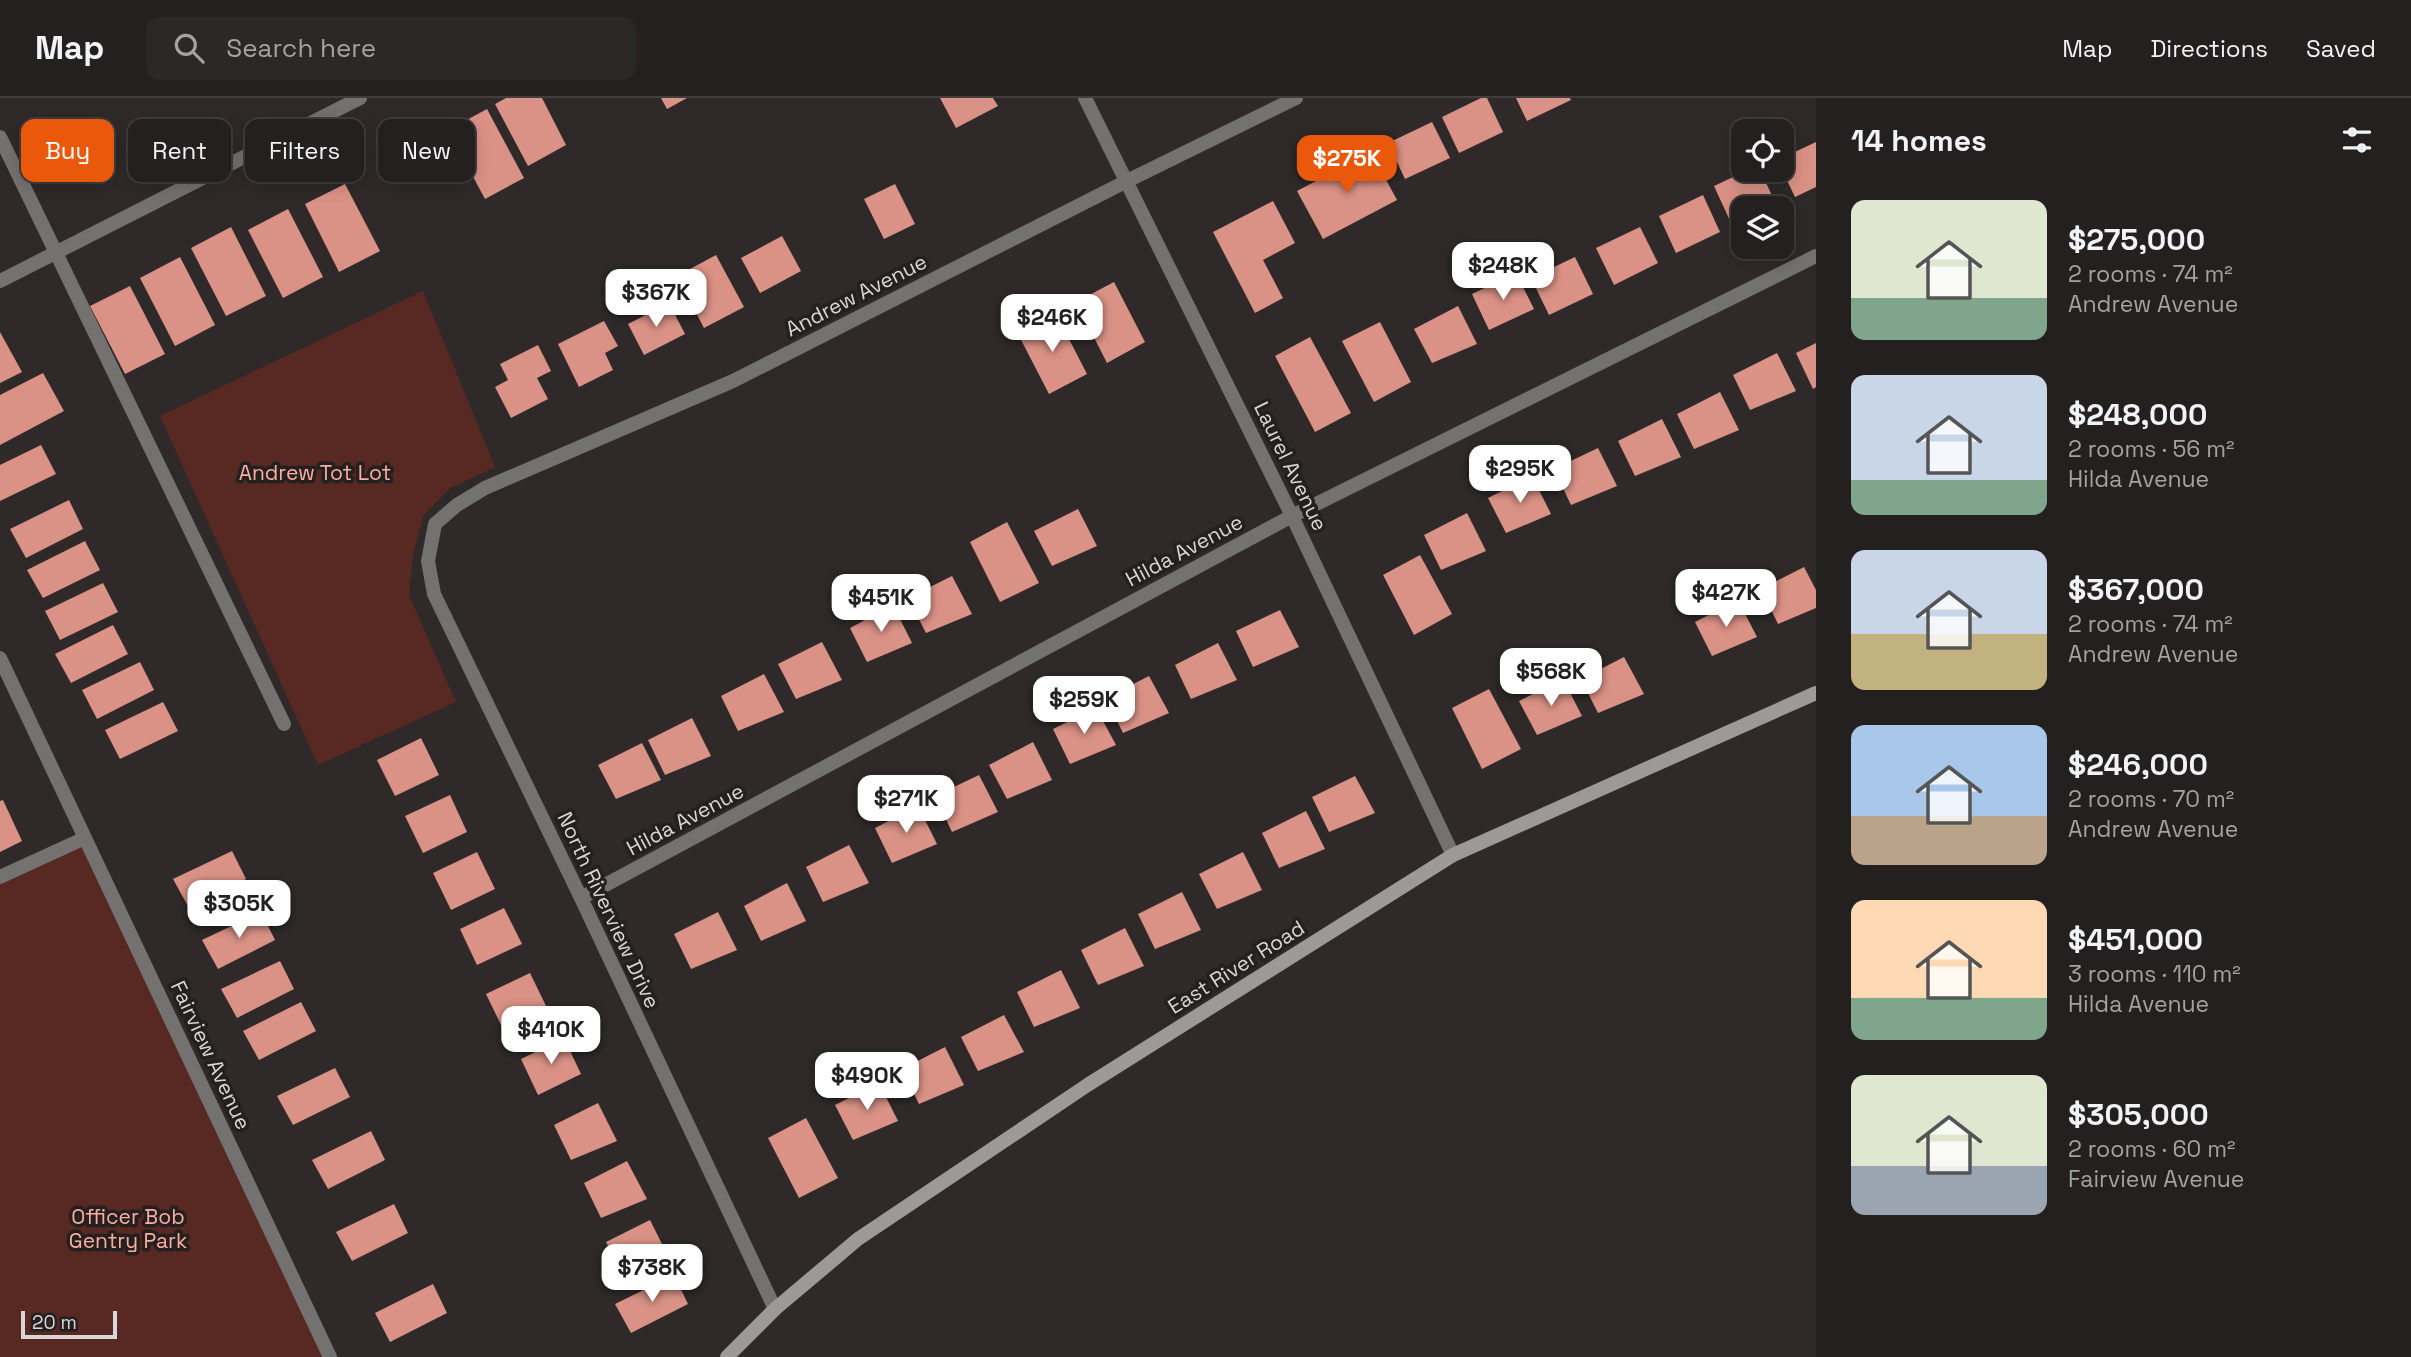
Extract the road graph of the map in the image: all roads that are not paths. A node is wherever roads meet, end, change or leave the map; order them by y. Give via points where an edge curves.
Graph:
1 (360, 98) edge
2 (1085, 98) edge
3 (1296, 98) edge
4 (0, 137) edge
5 (1127, 181) junction
6 (56, 254) junction
7 (1816, 256) edge
8 (0, 281) edge
9 (1292, 516) junction
10 (435, 524) joint
11 (0, 658) edge
12 (1816, 693) edge
13 (284, 724) dead end
14 (85, 838) junction
15 (1453, 855) junction
16 (0, 877) edge
17 (581, 898) junction
18 (775, 1309) junction
19 (330, 1357) edge
20 (727, 1357) edge

1 - 6 street
2 - 5 street, Laurel Avenue
3 - 5 street, Andrew Avenue
4 - 6 street
5 - 9 street, Laurel Avenue
5 - 10 street, Andrew Avenue via 733,381 485,488
6 - 8 street
6 - 13 street
7 - 9 street, Hilda Avenue
9 - 15 street, Laurel Avenue
9 - 17 street, Hilda Avenue
10 - 17 street, North Riverview Drive via 428,561 434,594
11 - 14 street, Fairview Avenue
12 - 15 street, East River Road
14 - 16 street
14 - 19 street, Fairview Avenue
15 - 18 street, East River Road via 1078,1091 858,1239
17 - 18 street, North Riverview Drive
18 - 20 street, East River Road

